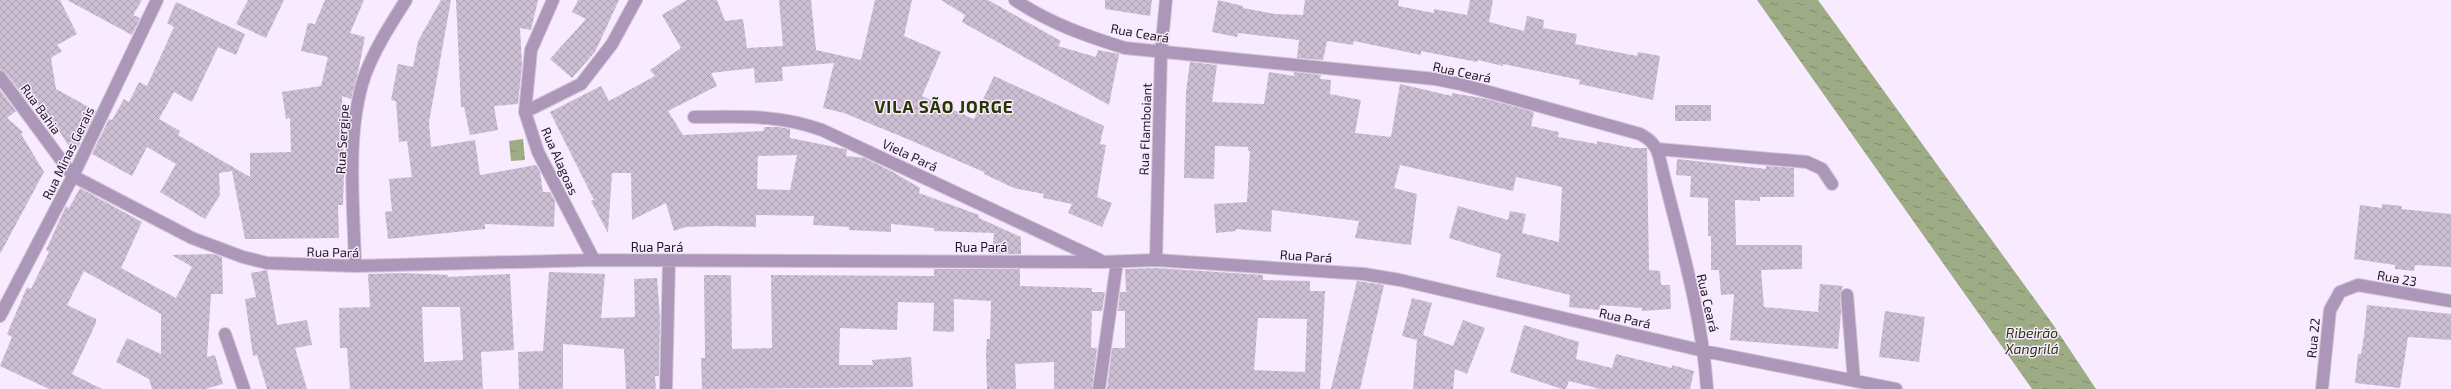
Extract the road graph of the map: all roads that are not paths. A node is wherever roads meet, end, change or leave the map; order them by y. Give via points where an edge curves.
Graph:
1 (157, 0) edge
2 (406, 0) edge
3 (553, 0) edge
4 (636, 0) edge
5 (1015, 0) edge
6 (1166, 0) edge
7 (1161, 52) junction
8 (0, 77) edge
9 (525, 112) junction
10 (694, 117) dead end
11 (1657, 149) junction
12 (73, 176) junction
13 (1832, 184) dead end
14 (594, 260) junction
15 (1156, 260) junction
16 (669, 261) junction
17 (1103, 262) junction
18 (1117, 262) junction
19 (355, 266) junction
20 (2340, 292) joint
21 (1847, 294) dead end
22 (2451, 301) edge
23 (0, 316) edge
24 (225, 334) dead end
25 (1704, 352) junction
26 (1854, 381) junction
27 (244, 389) edge
28 (666, 389) edge
29 (1099, 389) edge
30 (1707, 389) edge
31 (1896, 389) edge
32 (2322, 389) edge

1 - 12 street, Rua Minas Gerais
2 - 19 street, Rua Sergipe via 374,54 359,97 353,148
3 - 9 street, Rua Alagoas via 530,50
4 - 9 street via 612,44 581,84
5 - 7 street, Rua Ceará via 1055,23 1092,38 1125,48
6 - 7 street, Rua Flamboiant
7 - 11 street, Rua Ceará via 1454,82 1640,134 1648,138
7 - 15 street, Rua Flamboiant
8 - 12 street, Rua Bahia
9 - 14 street, Rua Alagoas via 538,152
10 - 17 street, Viela Pará via 774,118 791,120 822,130
11 - 13 street via 1807,162 1822,169
11 - 25 street, Rua Ceará
12 - 19 street, Rua Pará via 192,238 243,257 289,265
12 - 23 street, Rua Minas Gerais
14 - 16 street, Rua Pará
14 - 19 street, Rua Pará
15 - 18 street, Rua Pará
15 - 25 street, Rua Pará via 1364,274 1400,280
16 - 17 street, Rua Pará
16 - 28 street
17 - 18 street, Rua Pará
18 - 29 street
20 - 22 street, Rua 23 via 2358,285
20 - 32 street, Rua 22 via 2330,310
21 - 26 street
24 - 27 street
25 - 26 street, Rua Pará
25 - 30 street, Rua Ceará
26 - 31 street, Rua Pará

